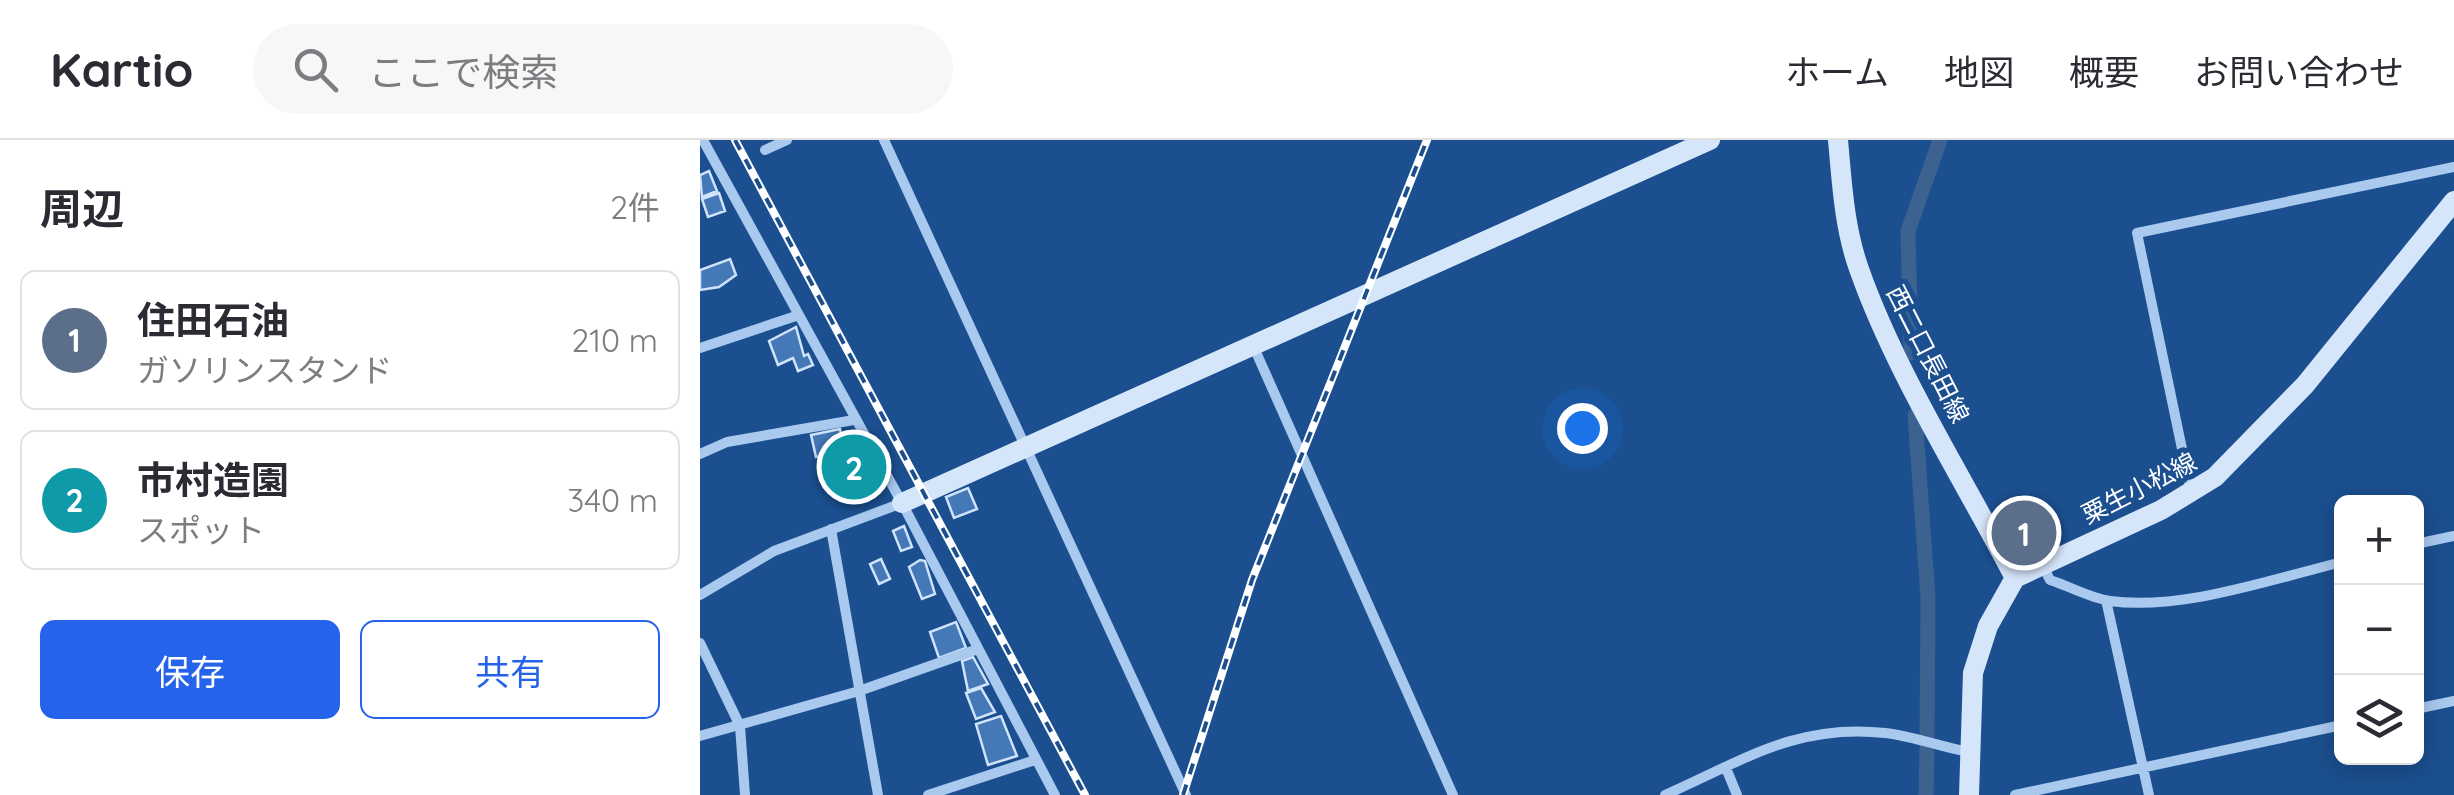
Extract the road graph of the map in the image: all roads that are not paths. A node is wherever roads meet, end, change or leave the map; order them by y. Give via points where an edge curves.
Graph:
1 (703, 140) edge
2 (786, 140) edge
3 (884, 140) edge
4 (1710, 140) edge
5 (1838, 140) edge
6 (765, 150) dead end
7 (2454, 167) edge
8 (2453, 210) edge
9 (799, 315) junction
10 (1252, 343) junction
11 (700, 348) edge
12 (854, 420) junction
13 (1023, 448) junction
14 (700, 454) edge
15 (2191, 493) junction
16 (902, 503) junction
17 (831, 529) junction
18 (2454, 536) edge
19 (2424, 542) edge
20 (2041, 562) junction
21 (2334, 564) edge
22 (2015, 578) junction
23 (700, 595) edge
24 (2106, 600) junction
25 (700, 643) edge
26 (978, 649) junction
27 (858, 691) junction
28 (2454, 701) edge
29 (2424, 707) edge
30 (740, 726) junction
31 (2334, 727) edge
32 (700, 736) edge
33 (1969, 752) junction
34 (1035, 760) junction
35 (2143, 767) junction
36 (1726, 768) junction
37 (745, 795) edge
38 (878, 795) edge
39 (928, 795) edge
40 (1055, 795) edge
41 (1186, 795) edge
42 (1452, 795) edge
43 (1665, 795) edge
44 (1737, 795) edge
45 (1969, 795) edge
46 (2016, 795) edge
47 (2149, 795) edge

1 - 9 street
2 - 6 street
3 - 13 street
4 - 10 main road
5 - 22 main road, 西二口長田線 via 1844,213 1858,268
7 - 15 street via 2137,233
8 - 15 main road, 粟生小松線 via 2278,416
9 - 11 street
9 - 12 street
10 - 13 main road
10 - 42 street
12 - 14 street via 726,442
12 - 16 street
13 - 16 main road
13 - 41 street
15 - 20 main road, 粟生小松線
16 - 17 street
16 - 26 street
17 - 23 street via 746,564
17 - 27 street
18 - 19 street
20 - 22 main road, 粟生小松線
20 - 24 street via 2050,580
21 - 24 street via 2190,597
22 - 33 main road via 1978,650
24 - 35 street
25 - 30 street
26 - 27 street
26 - 34 street
27 - 30 street
27 - 38 street
28 - 29 street
30 - 32 street
30 - 37 street
31 - 35 street
33 - 36 street via 1842,730 1793,736
33 - 45 main road
34 - 39 street
34 - 40 street
35 - 46 street
35 - 47 street
36 - 43 street
36 - 44 street

